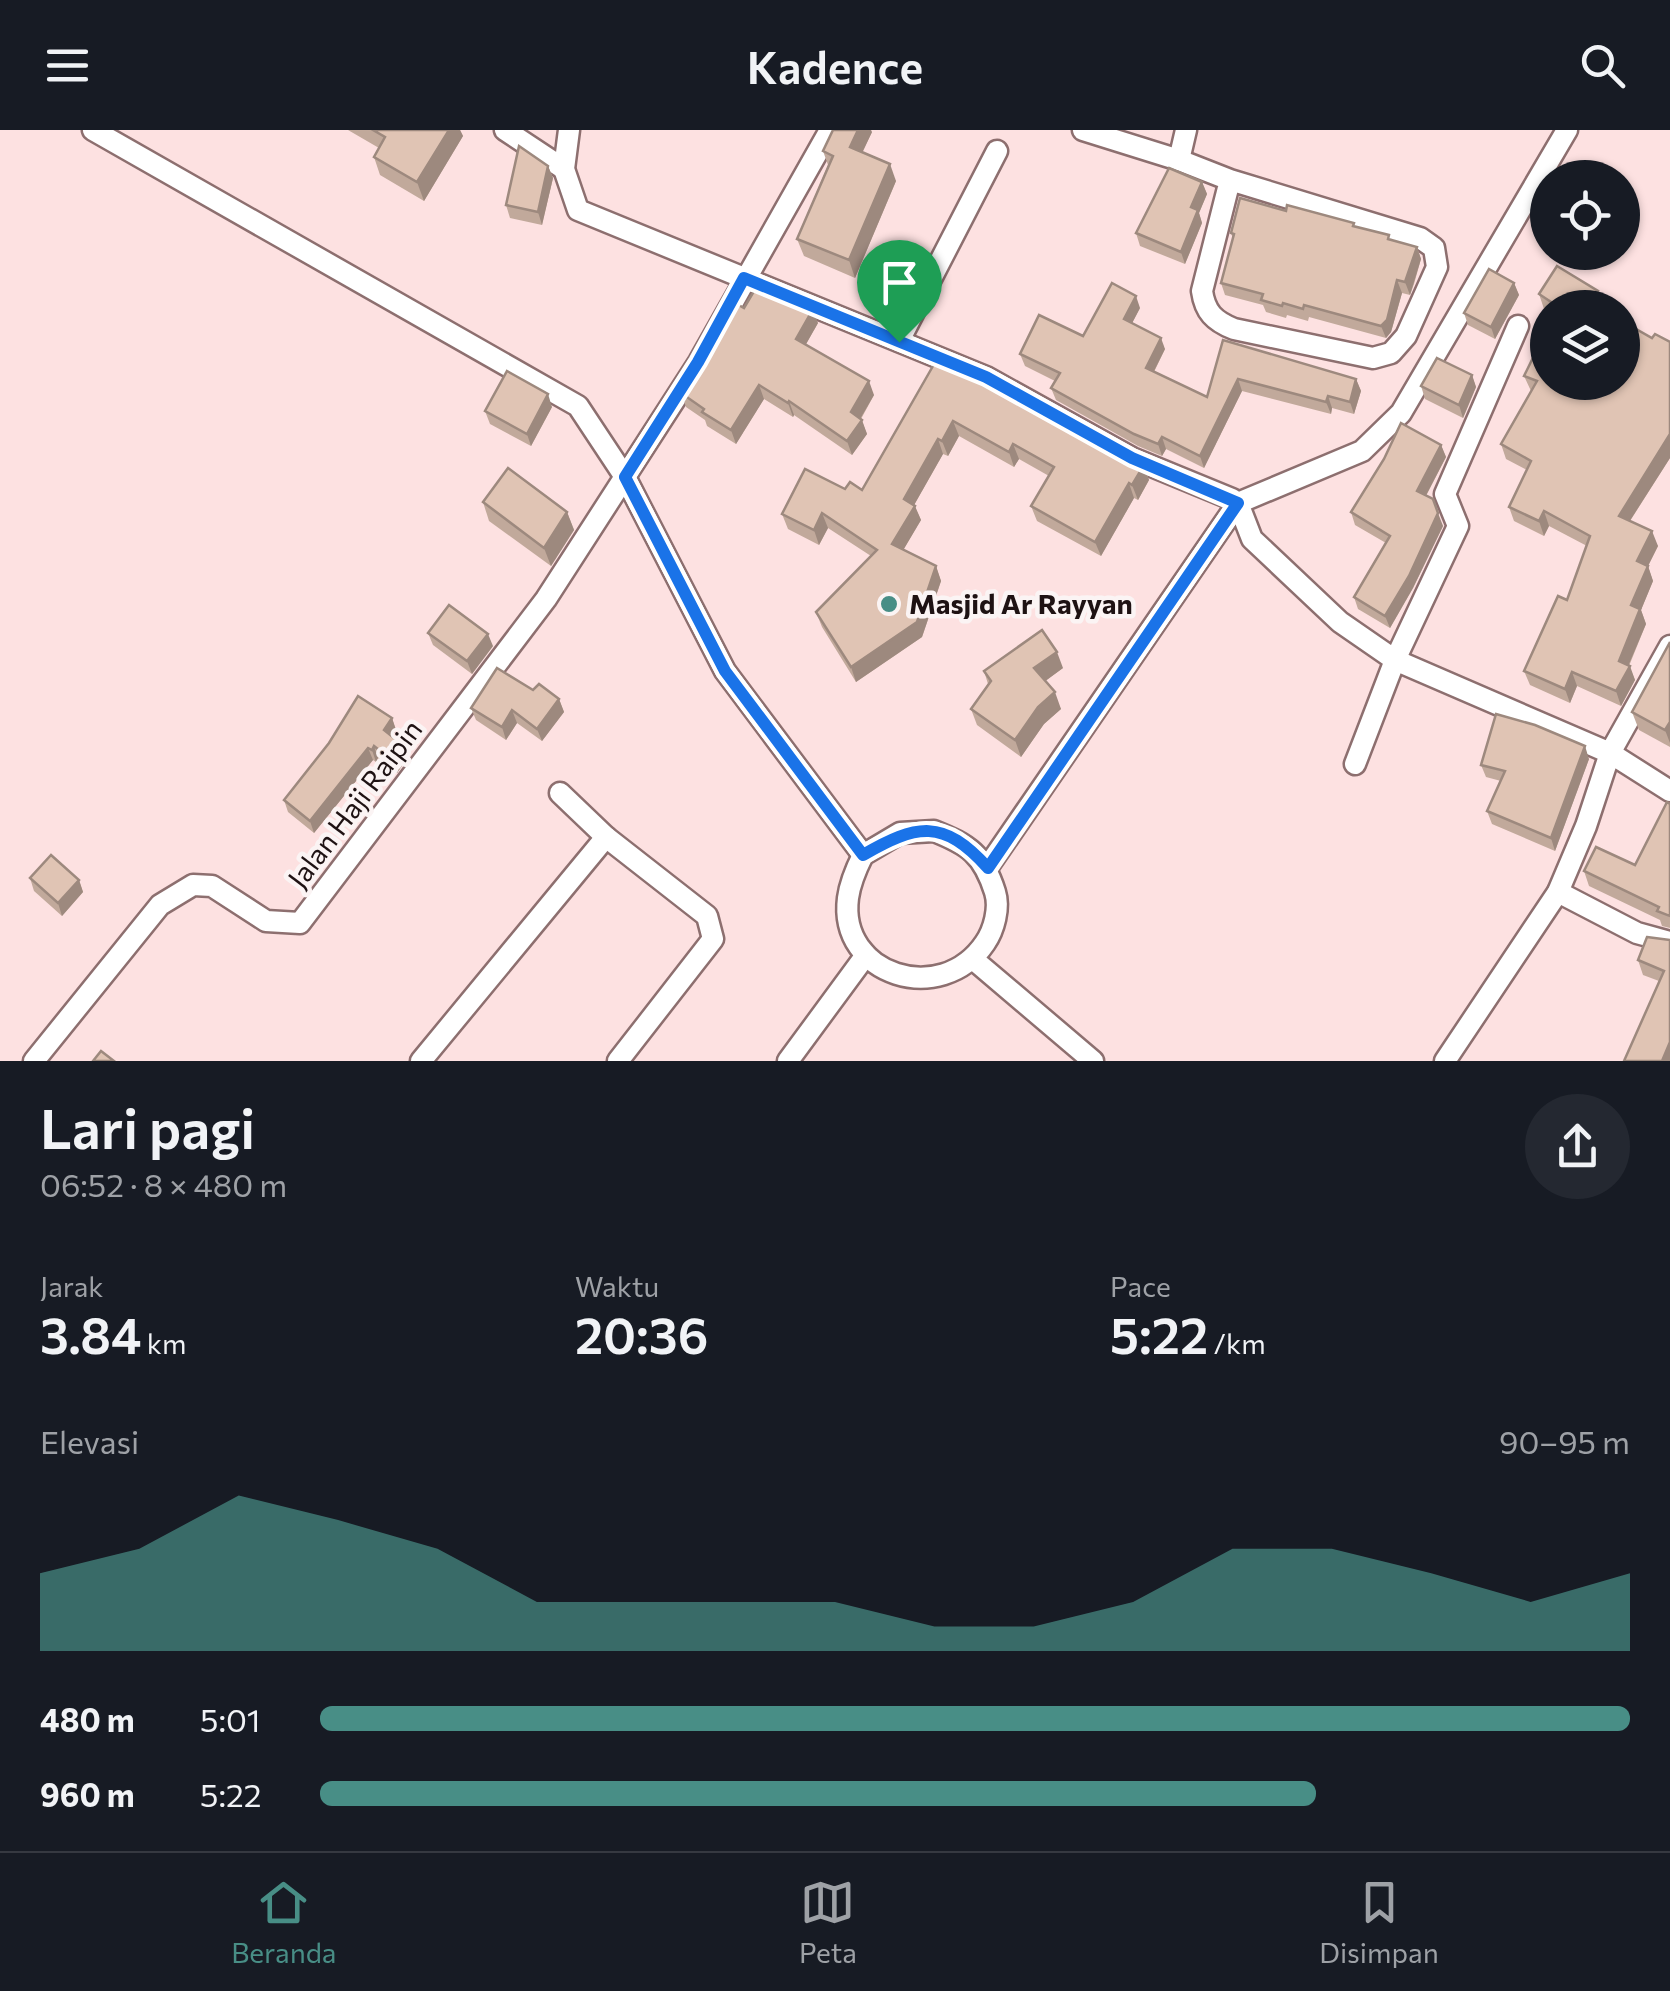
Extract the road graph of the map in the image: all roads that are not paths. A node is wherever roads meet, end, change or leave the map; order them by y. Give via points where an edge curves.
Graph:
1 (92, 130) edge
2 (505, 130) edge
3 (569, 130) edge
4 (830, 130) edge
5 (1083, 130) edge
6 (1186, 130) edge
7 (1567, 130) edge
8 (997, 151) dead end
9 (1179, 160) junction
10 (564, 169) junction
11 (1230, 180) junction
12 (744, 278) junction
13 (1518, 326) dead end
14 (899, 342) junction
15 (625, 477) junction
16 (1238, 503) junction
17 (1670, 646) edge
18 (1394, 660) junction
19 (1610, 753) junction
20 (1355, 764) dead end
21 (1670, 791) edge
22 (560, 794) dead end
23 (606, 837) junction
24 (863, 855) junction
25 (988, 868) junction
26 (1558, 892) junction
27 (1670, 942) edge
28 (866, 955) junction
29 (974, 960) junction
30 (34, 1061) edge
31 (420, 1061) edge
32 (618, 1061) edge
33 (788, 1061) edge
34 (1092, 1061) edge
35 (1445, 1061) edge

1 - 15 street via 578,406
2 - 10 street
3 - 10 street
4 - 12 street
5 - 9 street
6 - 9 street
7 - 16 street via 1401,413 1362,451
8 - 14 street
9 - 11 street
10 - 12 street via 578,210
11 - 11 street via 1202,290 1212,316 1234,329 1373,358 1391,353 1406,336 1437,267 1434,248 1420,238
12 - 14 street
12 - 15 street
13 - 18 street via 1446,494 1458,526
14 - 16 street via 986,377 1132,458
15 - 24 street via 725,671
15 - 30 street, Jalan Haji Raipin via 546,598 300,923 266,921 212,886 194,885 160,905
16 - 18 street via 1252,539 1340,622
16 - 25 street
17 - 19 street
18 - 19 street
18 - 20 street
19 - 21 street
19 - 26 street
22 - 23 street
23 - 31 street
23 - 32 street via 707,916 713,940
24 - 25 street via 900,834 934,831 965,843
24 - 28 street via 847,902
25 - 29 street via 998,900 992,932
26 - 27 street
26 - 35 street
28 - 29 street via 890,972 919,980 949,975
28 - 33 street
29 - 34 street

